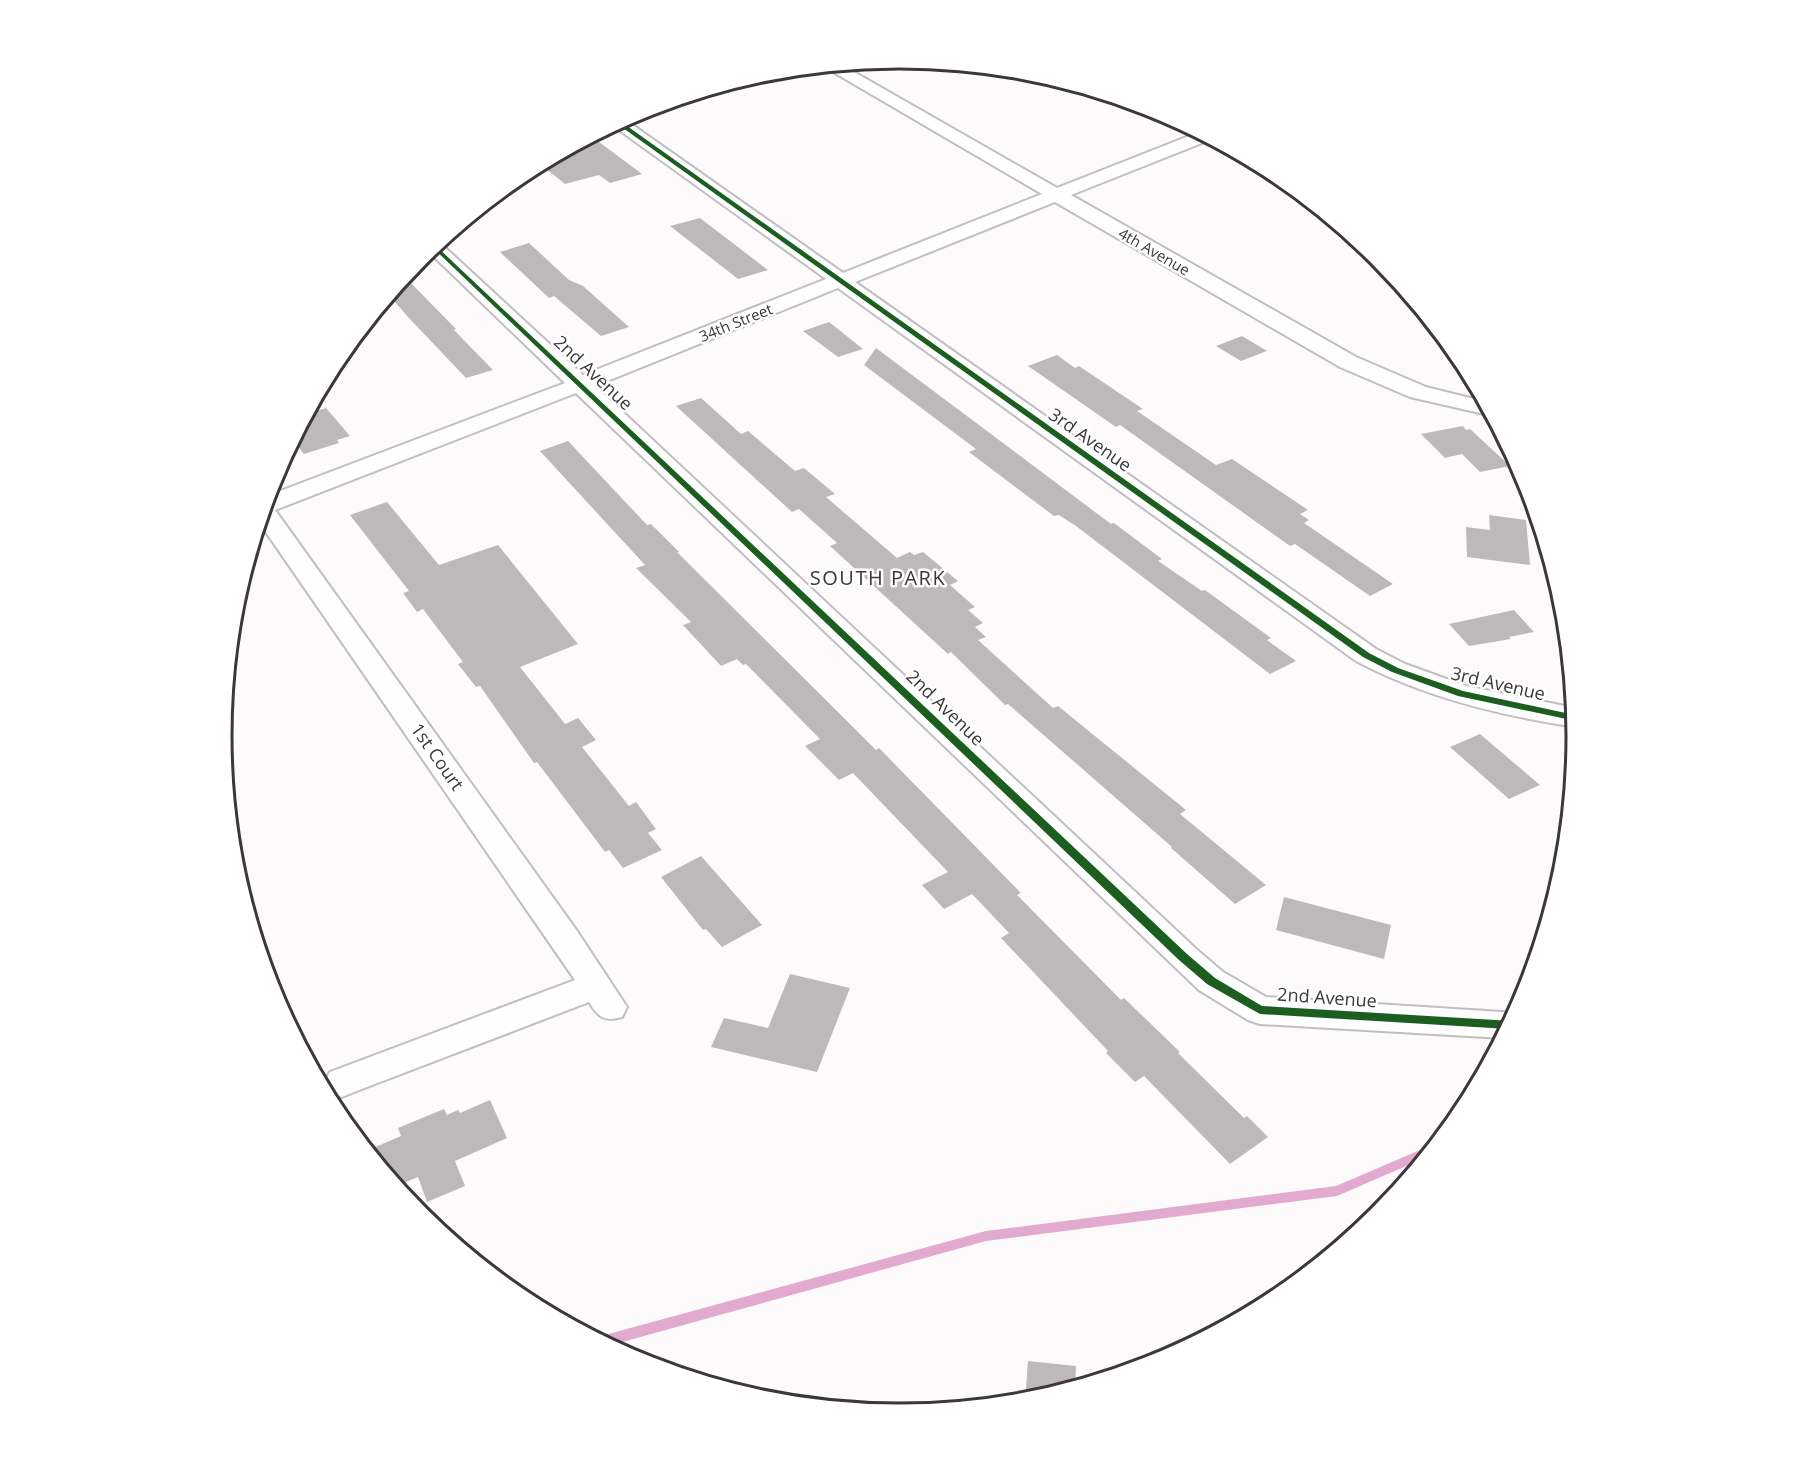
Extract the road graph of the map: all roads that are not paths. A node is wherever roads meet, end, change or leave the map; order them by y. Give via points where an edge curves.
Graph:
1 (842, 72) edge
2 (626, 128) edge
3 (1197, 139) edge
4 (1057, 195) junction
5 (441, 252) edge
6 (840, 282) junction
7 (581, 384) junction
8 (1480, 408) edge
9 (275, 501) edge
10 (269, 518) edge
11 (1567, 716) edge
12 (1501, 1024) edge
13 (342, 1082) dead end

1 - 4 street, 4th Avenue
2 - 6 street, 3rd Avenue
3 - 4 street, 34th Street
4 - 6 street, 34th Street
4 - 8 street, 4th Avenue via 1348,362 1418,392
5 - 7 street, 2nd Avenue
6 - 7 street, 34th Street
6 - 11 street, 3rd Avenue via 1366,655 1461,694
7 - 9 street, 34th Street
7 - 12 street, 2nd Avenue via 1211,981 1260,1010
10 - 13 street, 1st Court via 602,996

